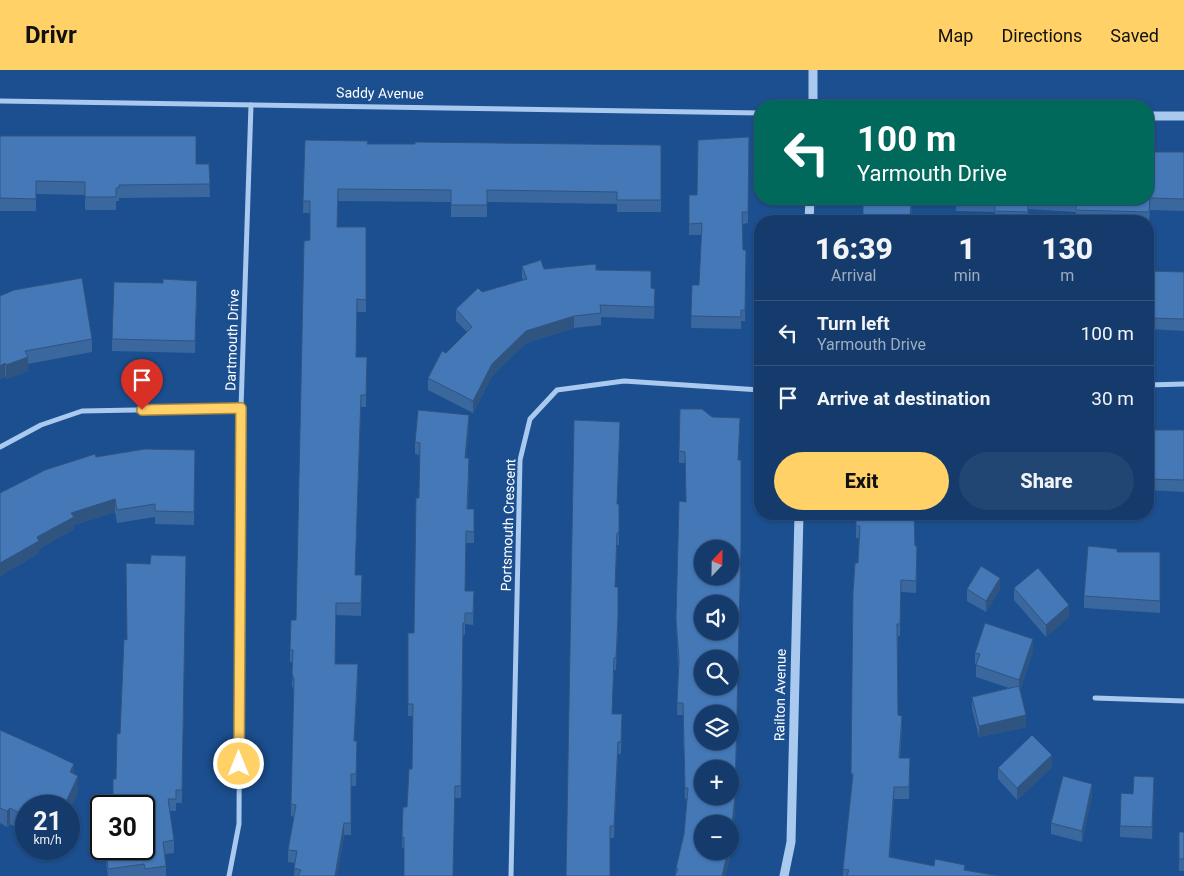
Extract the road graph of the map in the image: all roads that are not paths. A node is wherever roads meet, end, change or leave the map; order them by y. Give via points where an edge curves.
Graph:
1 (813, 70) edge
2 (813, 100) edge
3 (0, 101) edge
4 (251, 105) junction
5 (754, 113) edge
6 (1154, 116) edge
7 (1184, 116) edge
8 (1184, 384) edge
9 (1154, 385) edge
10 (754, 390) edge
11 (241, 408) junction
12 (0, 447) edge
13 (799, 520) edge
14 (1095, 698) dead end
15 (1184, 701) edge
16 (230, 876) edge
17 (511, 876) edge
18 (784, 876) edge

1 - 2 street
3 - 4 street, Saddy Avenue
4 - 5 street, Saddy Avenue
4 - 11 street, Dartmouth Drive
6 - 7 street
8 - 9 street
10 - 17 street, Portsmouth Crescent via 624,381 576,387 557,390 530,419 520,460
11 - 12 street via 82,411 41,425
11 - 16 street, Dartmouth Drive via 239,824
13 - 18 street, Railton Avenue via 791,842
14 - 15 street

